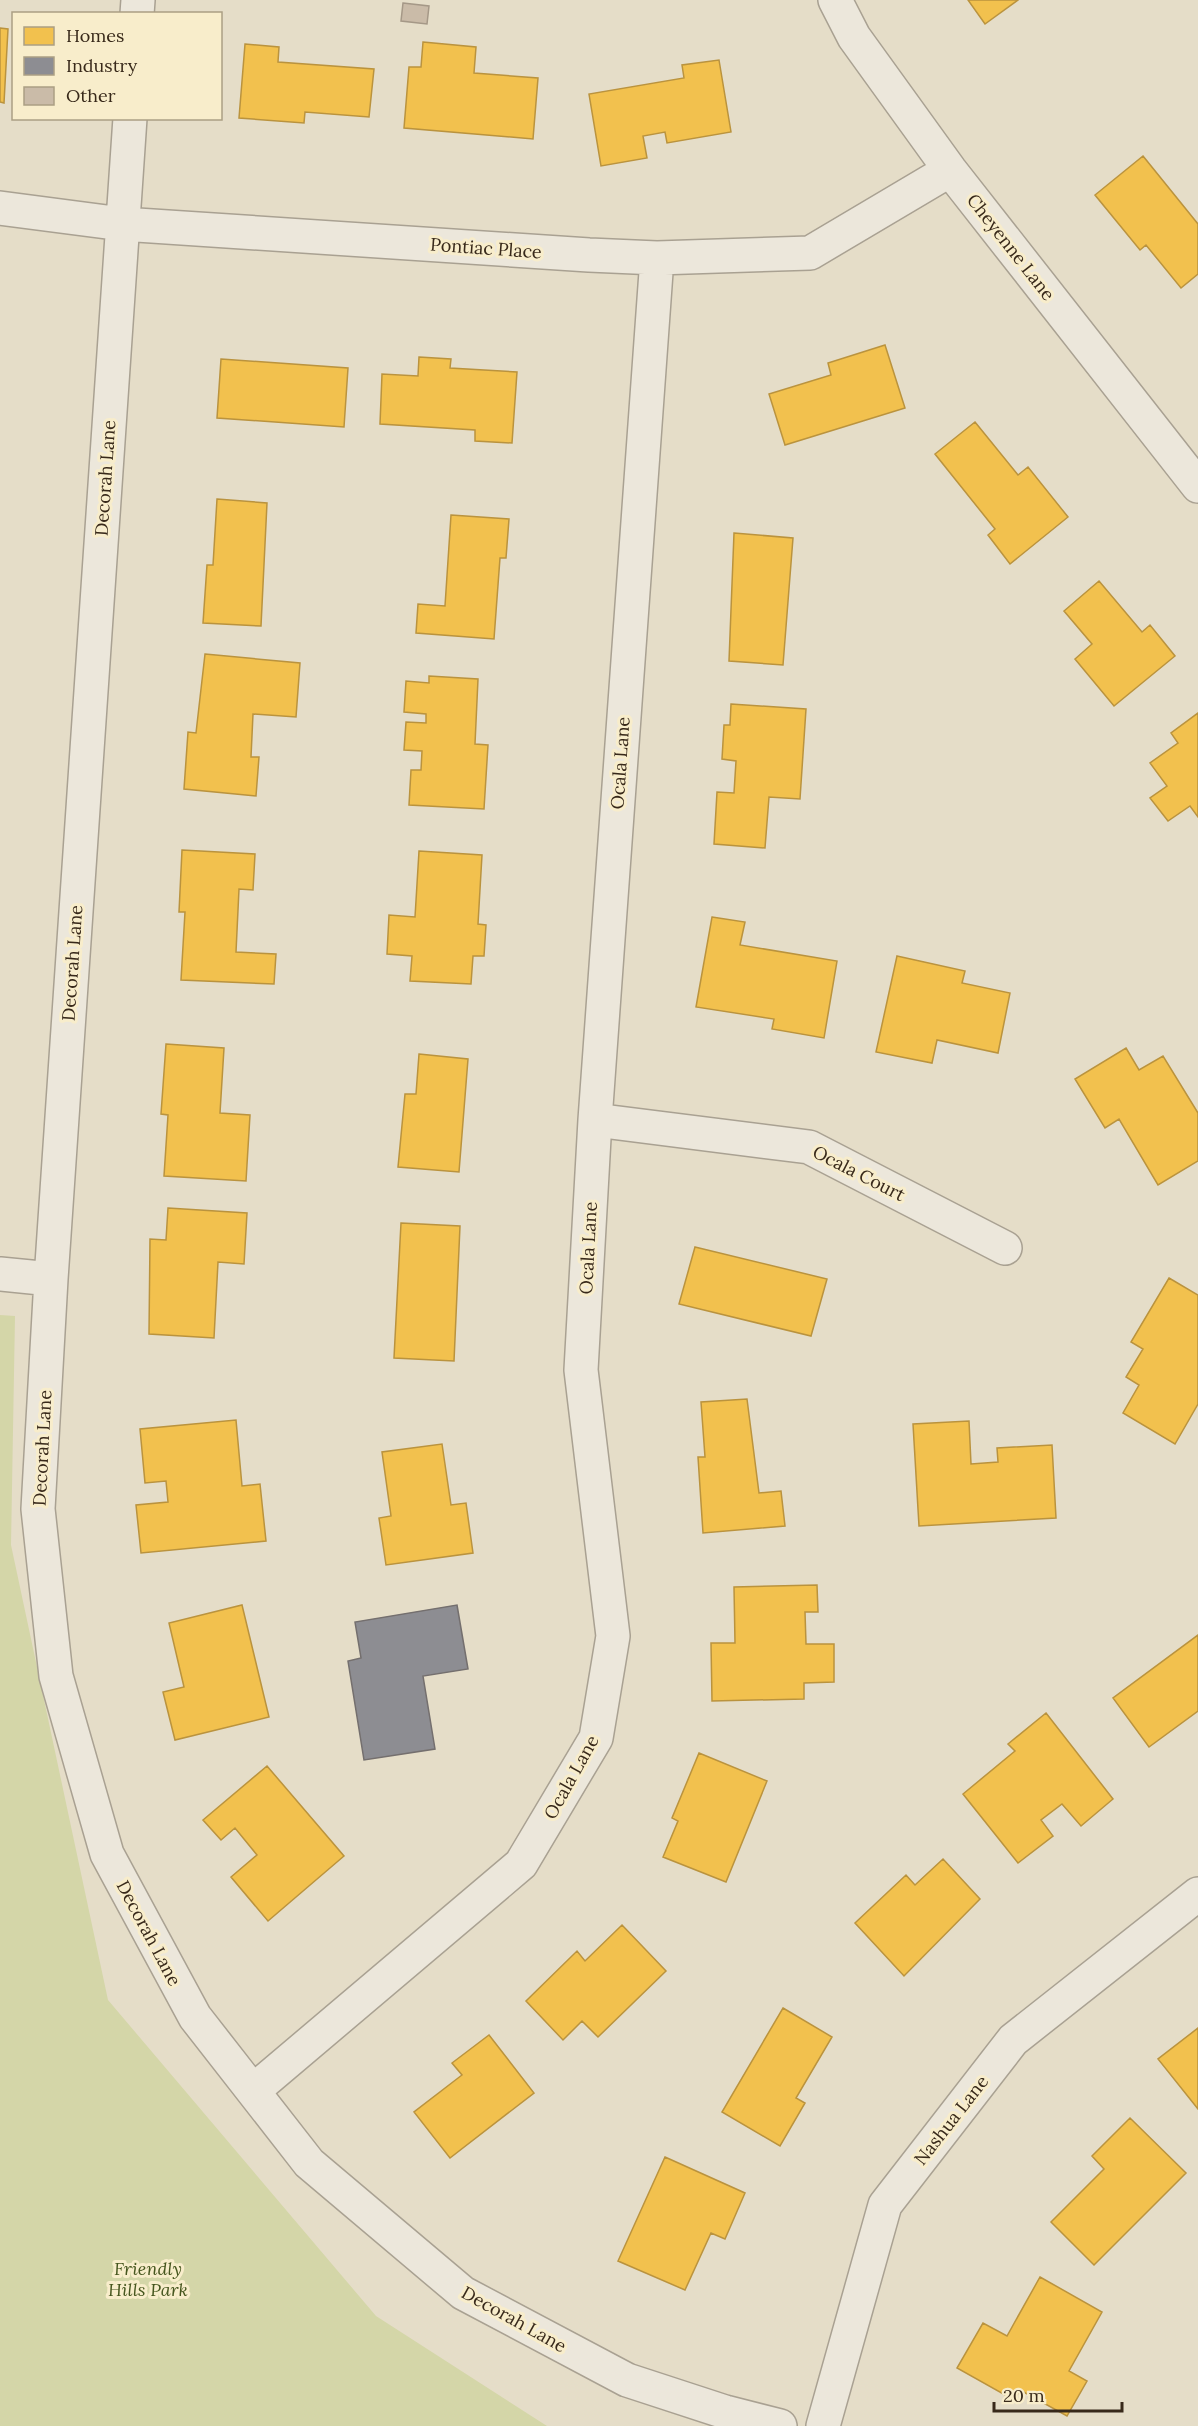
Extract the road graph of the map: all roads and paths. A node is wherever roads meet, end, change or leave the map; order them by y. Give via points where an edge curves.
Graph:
1 (835, 0) edge
2 (130, 120) edge
3 (950, 170) junction
4 (0, 208) edge
5 (122, 224) junction
6 (657, 258) junction
7 (1198, 486) edge
8 (595, 1120) junction
9 (1005, 1248) dead end
10 (0, 1274) edge
11 (51, 1279) junction
12 (1198, 1894) edge
13 (252, 2091) junction
14 (780, 2426) edge
15 (823, 2426) edge

1 - 3 street, Cheyenne Lane via 854,37
2 - 5 street, Decorah Lane
3 - 6 street, Pontiac Place via 810,253
3 - 7 street, Cheyenne Lane
4 - 5 street, Pontiac Place
5 - 6 street, Pontiac Place
5 - 11 street, Decorah Lane
6 - 8 street, Ocala Lane
8 - 9 street, Ocala Court via 809,1147
8 - 13 street, Ocala Lane via 581,1370 613,1636 596,1738 521,1864
10 - 11 street
11 - 13 street, Decorah Lane via 38,1509 56,1676 107,1854 195,2017
12 - 15 street, Nashua Lane via 1013,2040 885,2205
13 - 14 street, Decorah Lane via 309,2163 463,2293 627,2380

